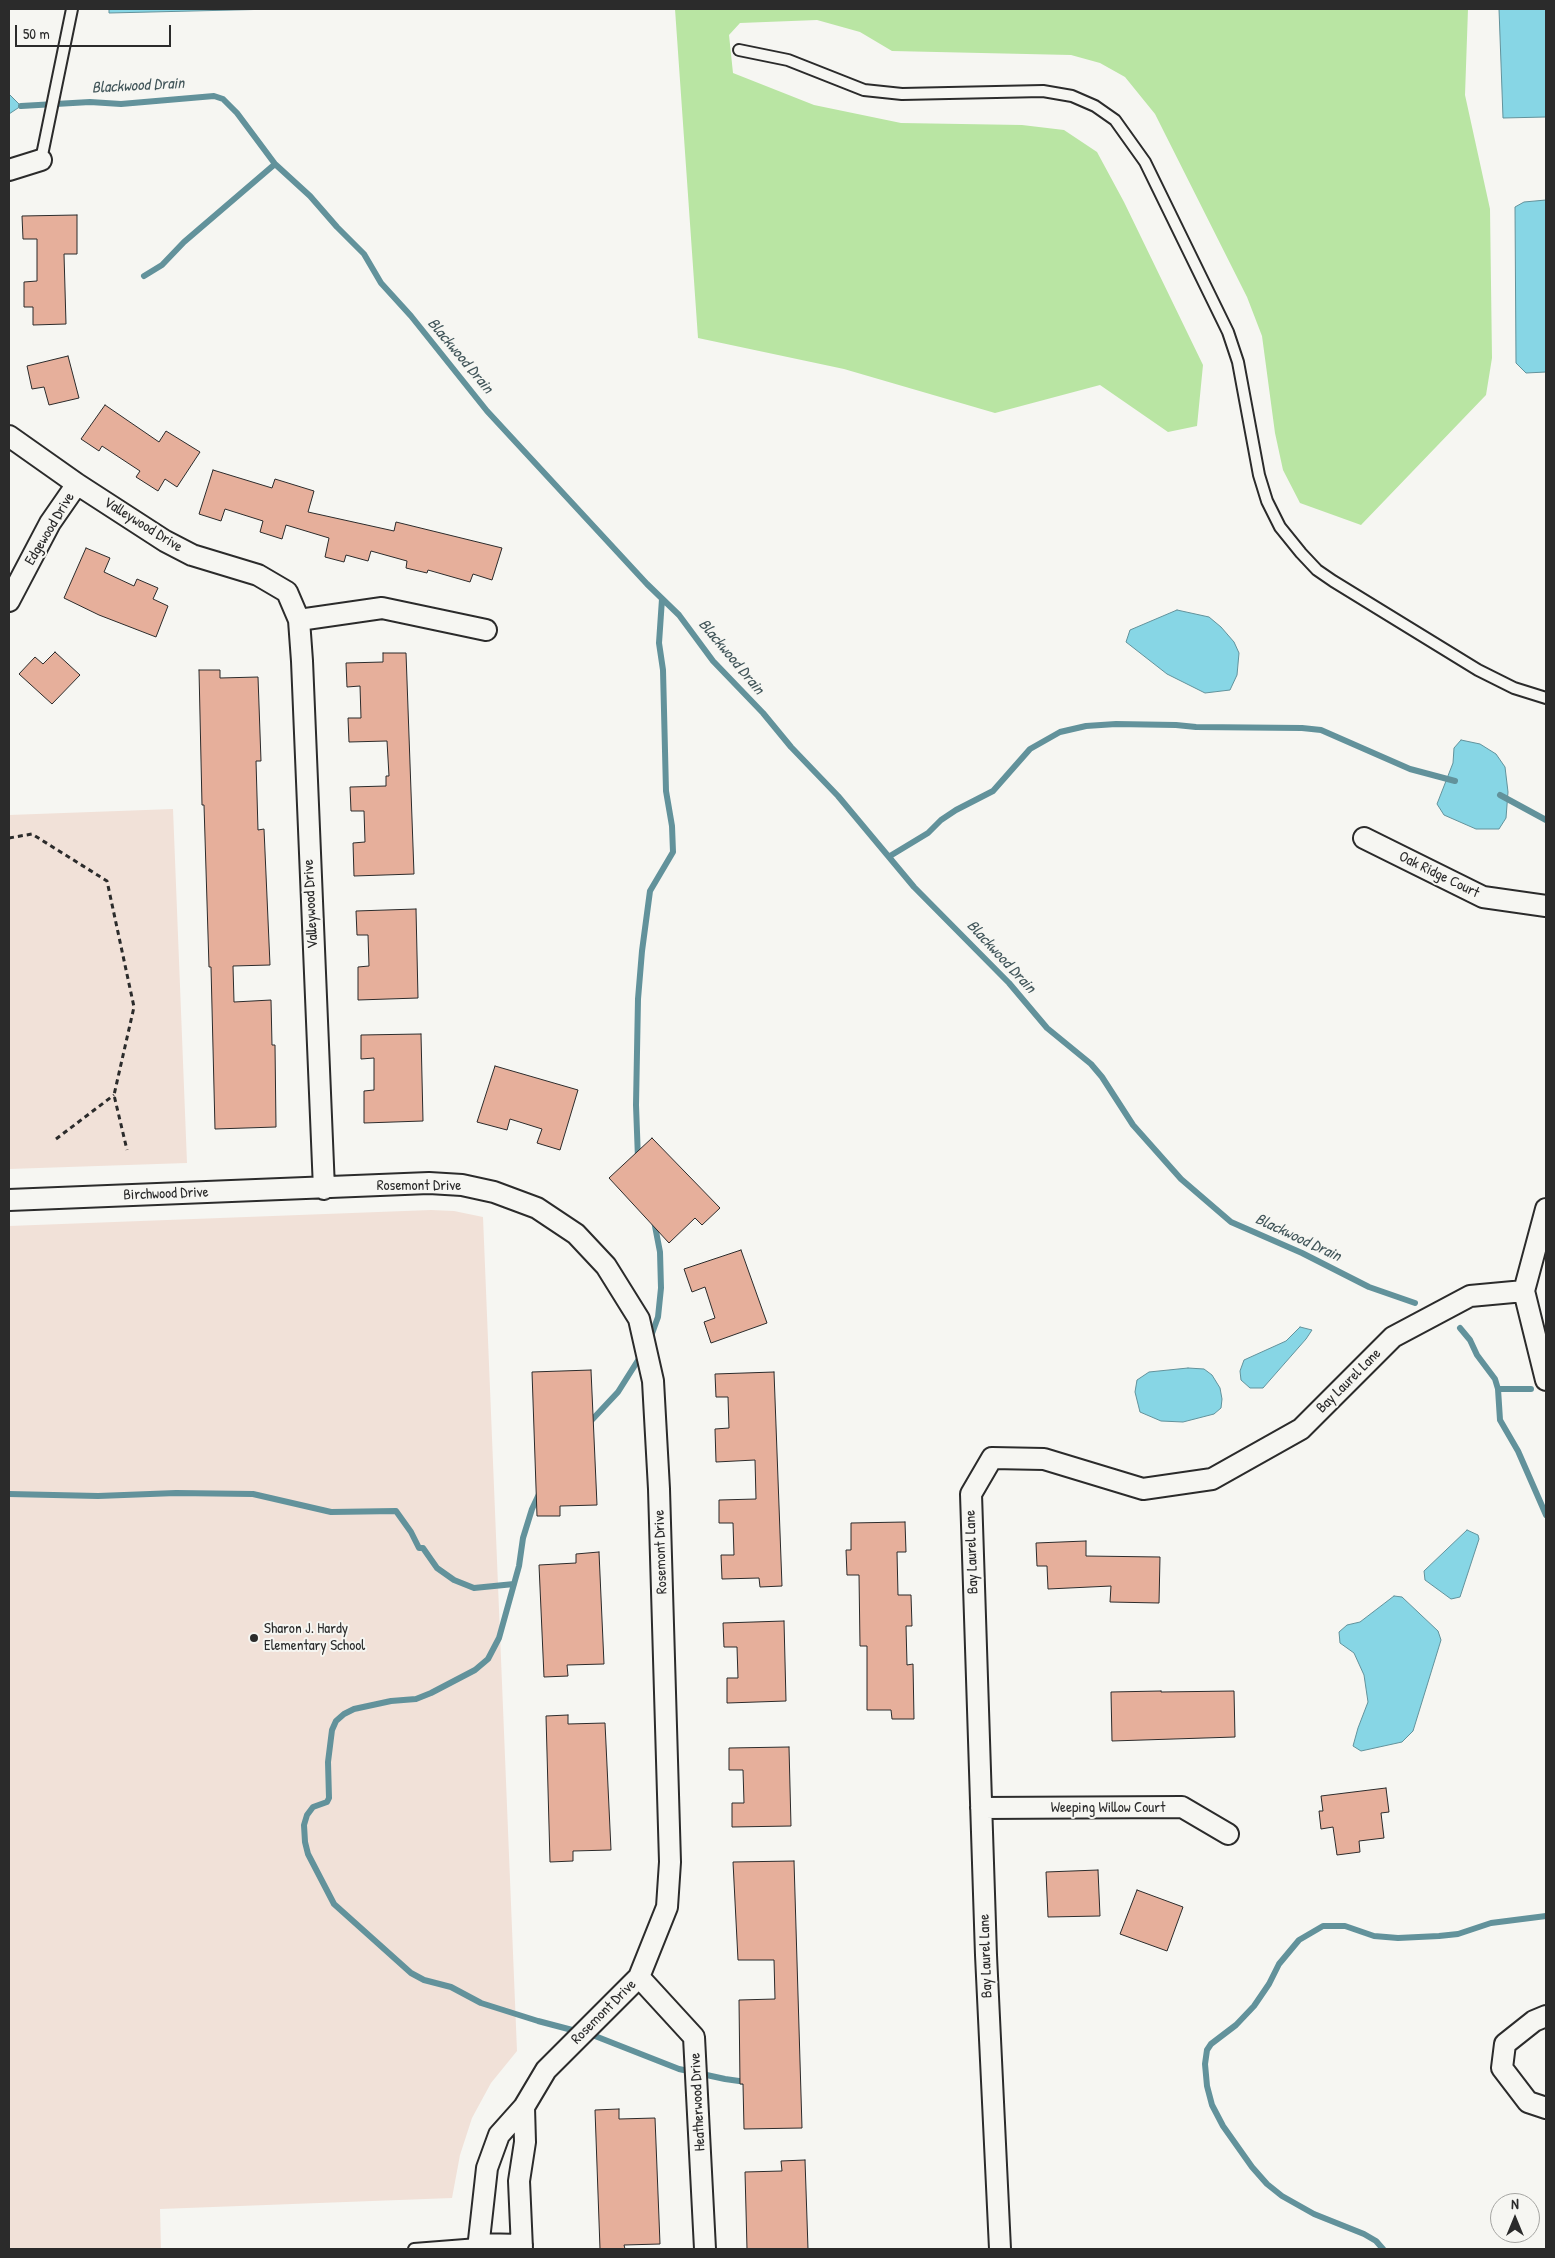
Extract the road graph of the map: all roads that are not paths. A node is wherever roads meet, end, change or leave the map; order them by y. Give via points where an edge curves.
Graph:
1 (72, 9) edge
2 (739, 50) dead end
3 (41, 160) joint
4 (9, 170) edge
5 (9, 436) edge
6 (78, 484) junction
7 (9, 601) edge
8 (299, 620) junction
9 (486, 630) dead end
10 (1546, 698) edge
11 (1364, 838) dead end
12 (1546, 906) edge
13 (324, 1189) junction
14 (9, 1200) edge
15 (1546, 1209) edge
16 (1524, 1291) junction
17 (1546, 1380) edge
18 (981, 1808) junction
19 (1228, 1834) dead end
20 (639, 1977) junction
21 (1546, 2016) edge
22 (524, 2107) junction
23 (1546, 2108) edge
24 (478, 2247) edge
25 (522, 2247) edge
26 (414, 2249) edge
27 (705, 2249) edge
28 (1000, 2249) edge

1 - 3 lane
2 - 10 lane via 788,60 864,90 902,94 1043,91 1072,96 1096,106 1115,120 1145,162 1228,332 1238,362 1259,475 1280,527 1317,570 1333,581 1478,670 1514,688
3 - 4 street
5 - 6 street, Valleywood Drive
6 - 7 street, Edgewood Drive via 50,523
6 - 8 street, Valleywood Drive via 165,541 192,554 258,575 287,592
8 - 9 street via 382,608
8 - 13 street, Valleywood Drive
11 - 12 street, Oak Ridge Court via 1483,897
13 - 14 street, Birchwood Drive
13 - 20 street, Rosemont Drive via 429,1183 462,1185 494,1192 537,1208 576,1234 606,1266 639,1319 653,1381 660,1489 670,1862 668,1907
15 - 16 street
16 - 17 street
16 - 18 street, Bay Laurel Lane via 1470,1296 1393,1337 1301,1429 1212,1479 1143,1489 1044,1459 992,1458 970,1494
18 - 19 street, Weeping Willow Court via 1182,1807
18 - 28 street, Bay Laurel Lane
20 - 22 street, Rosemont Drive via 546,2070
20 - 27 street, Heatherwood Drive via 694,2037
21 - 23 street via 1534,2021 1505,2044 1502,2068 1528,2102
22 - 24 street, Rosemont Drive via 498,2135 487,2168
22 - 25 street via 525,2142 519,2181
24 - 25 street
24 - 26 lane

